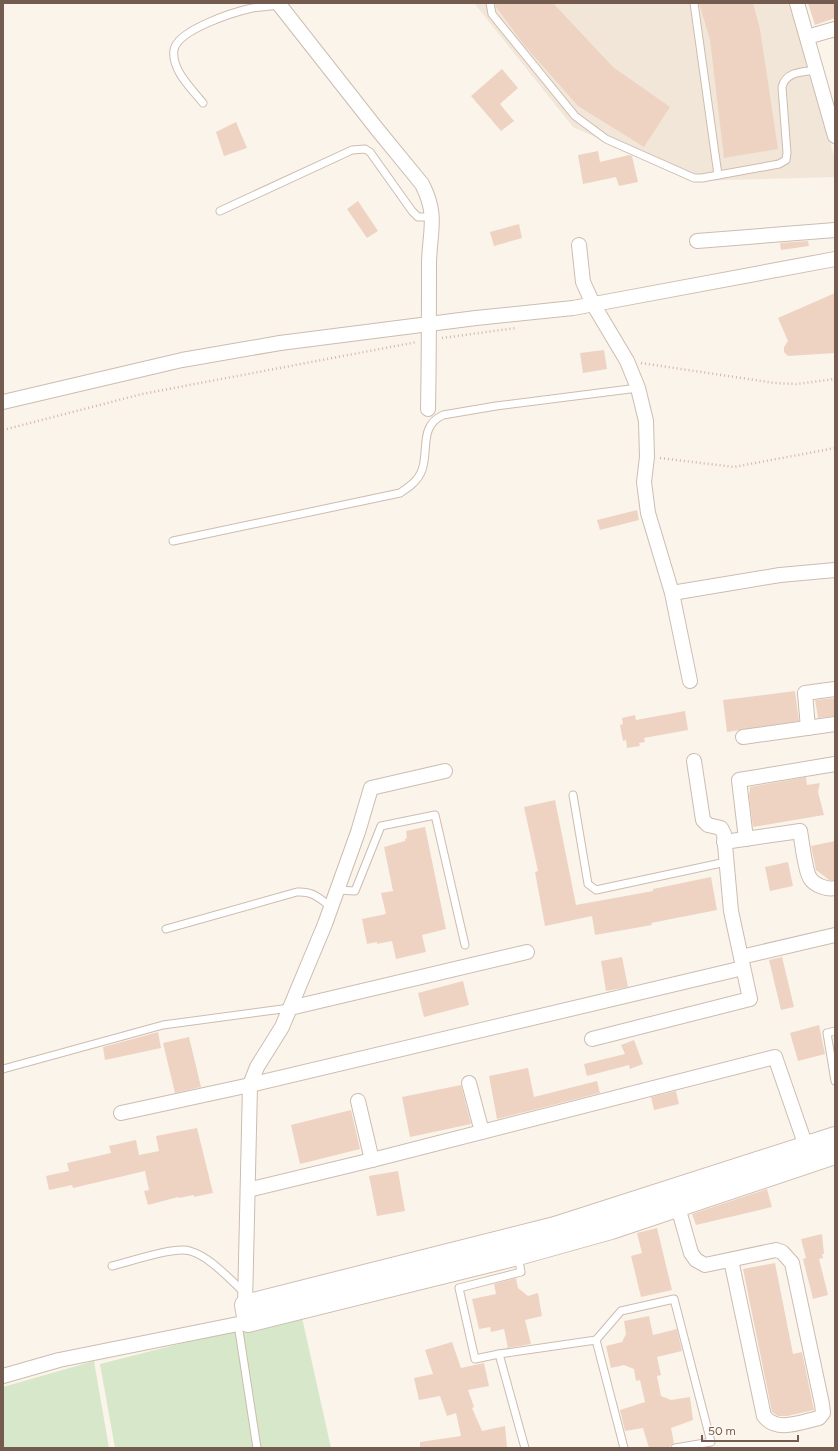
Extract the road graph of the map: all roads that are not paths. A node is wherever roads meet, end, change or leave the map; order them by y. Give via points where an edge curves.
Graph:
1 (490, 3) edge
2 (694, 3) edge
3 (797, 3) edge
4 (279, 4) edge
5 (835, 29) edge
6 (807, 37) junction
7 (817, 70) junction
8 (203, 103) dead end
9 (835, 136) edge
10 (718, 175) junction
11 (220, 211) dead end
12 (433, 217) junction
13 (835, 230) edge
14 (697, 241) dead end
15 (579, 245) dead end
16 (835, 259) edge
17 (593, 304) junction
18 (430, 324) junction
19 (638, 388) junction
20 (3, 402) edge
21 (428, 409) dead end
22 (173, 541) dead end
23 (835, 570) edge
24 (672, 593) junction
25 (690, 681) dead end
26 (835, 689) edge
27 (835, 724) edge
28 (808, 728) junction
29 (743, 737) dead end
30 (694, 762) dead end
31 (835, 764) edge
32 (445, 771) dead end
33 (573, 795) dead end
34 (746, 839) junction
35 (724, 842) junction
36 (726, 862) junction
37 (835, 888) edge
38 (337, 890) junction
39 (331, 907) junction
40 (166, 929) dead end
41 (835, 935) edge
42 (465, 945) dead end
43 (527, 952) dead end
44 (742, 962) junction
45 (290, 1008) junction
46 (835, 1031) edge
47 (592, 1039) dead end
48 (3, 1069) edge
49 (835, 1081) edge
50 (469, 1083) dead end
51 (250, 1085) junction
52 (358, 1101) dead end
53 (121, 1113) dead end
54 (482, 1132) junction
55 (835, 1137) edge
56 (809, 1154) junction
57 (835, 1154) edge
58 (372, 1160) junction
59 (248, 1190) junction
60 (678, 1207) junction
61 (516, 1246) junction
62 (731, 1260) junction
63 (112, 1266) dead end
64 (244, 1311) junction
65 (596, 1340) junction
66 (499, 1354) junction
67 (3, 1376) edge
68 (257, 1448) edge
69 (525, 1448) edge
70 (624, 1448) edge
71 (675, 1448) edge

1 - 10 lane via 492,14 575,116 606,138 684,175 702,178
2 - 10 lane
3 - 6 street
4 - 8 lane via 234,14 192,31 177,41 174,51 175,63 180,74
4 - 12 street via 422,184 428,195
5 - 6 street
6 - 7 street
7 - 9 street
7 - 10 lane via 789,75 784,80 782,87 786,160 779,164
11 - 12 lane via 352,150 365,149 370,152 418,217
12 - 18 street via 429,260
13 - 14 street
15 - 17 street via 583,282
16 - 17 street
17 - 18 street
17 - 19 street via 627,361
18 - 20 street via 182,360
18 - 21 street
19 - 22 lane via 496,406 443,416 436,419 428,428 422,471 414,483 400,493
19 - 24 street via 646,420 647,457 644,482 648,514
23 - 24 street via 780,575
24 - 25 street
26 - 28 street via 805,693
27 - 28 street
28 - 29 street
30 - 35 street via 703,820 708,825 721,828
31 - 34 street via 739,780
32 - 38 street via 371,788
33 - 36 lane via 588,884 596,890
34 - 35 street
34 - 37 street via 800,831 809,877 815,883 830,889
35 - 36 street
36 - 44 street via 731,911
38 - 39 street
38 - 42 lane via 355,891 381,826 435,815
39 - 40 lane via 315,894 297,892
39 - 45 street
41 - 44 street
43 - 45 street
44 - 47 street via 750,999
44 - 51 street
45 - 48 lane via 163,1025
45 - 51 street via 282,1027 257,1067
46 - 49 lane via 826,1033
50 - 54 street
51 - 53 street
51 - 59 street
52 - 58 street
54 - 56 street via 775,1057
54 - 58 street
55 - 56 street
56 - 57 street
56 - 60 street
56 - 61 street via 658,1195 555,1227
58 - 59 street
59 - 64 street
60 - 61 street via 611,1229
60 - 62 street via 696,1260 705,1265
61 - 64 street
61 - 66 lane via 521,1272 459,1288 475,1359
62 - 62 street via 776,1250 782,1252 792,1263 822,1404 823,1413 819,1418 780,1426 769,1423 764,1416
63 - 64 lane via 167,1252 189,1250 207,1260
64 - 67 street
64 - 68 lane
65 - 66 lane
65 - 70 lane
65 - 71 lane via 621,1311 674,1299 711,1442
66 - 69 lane

